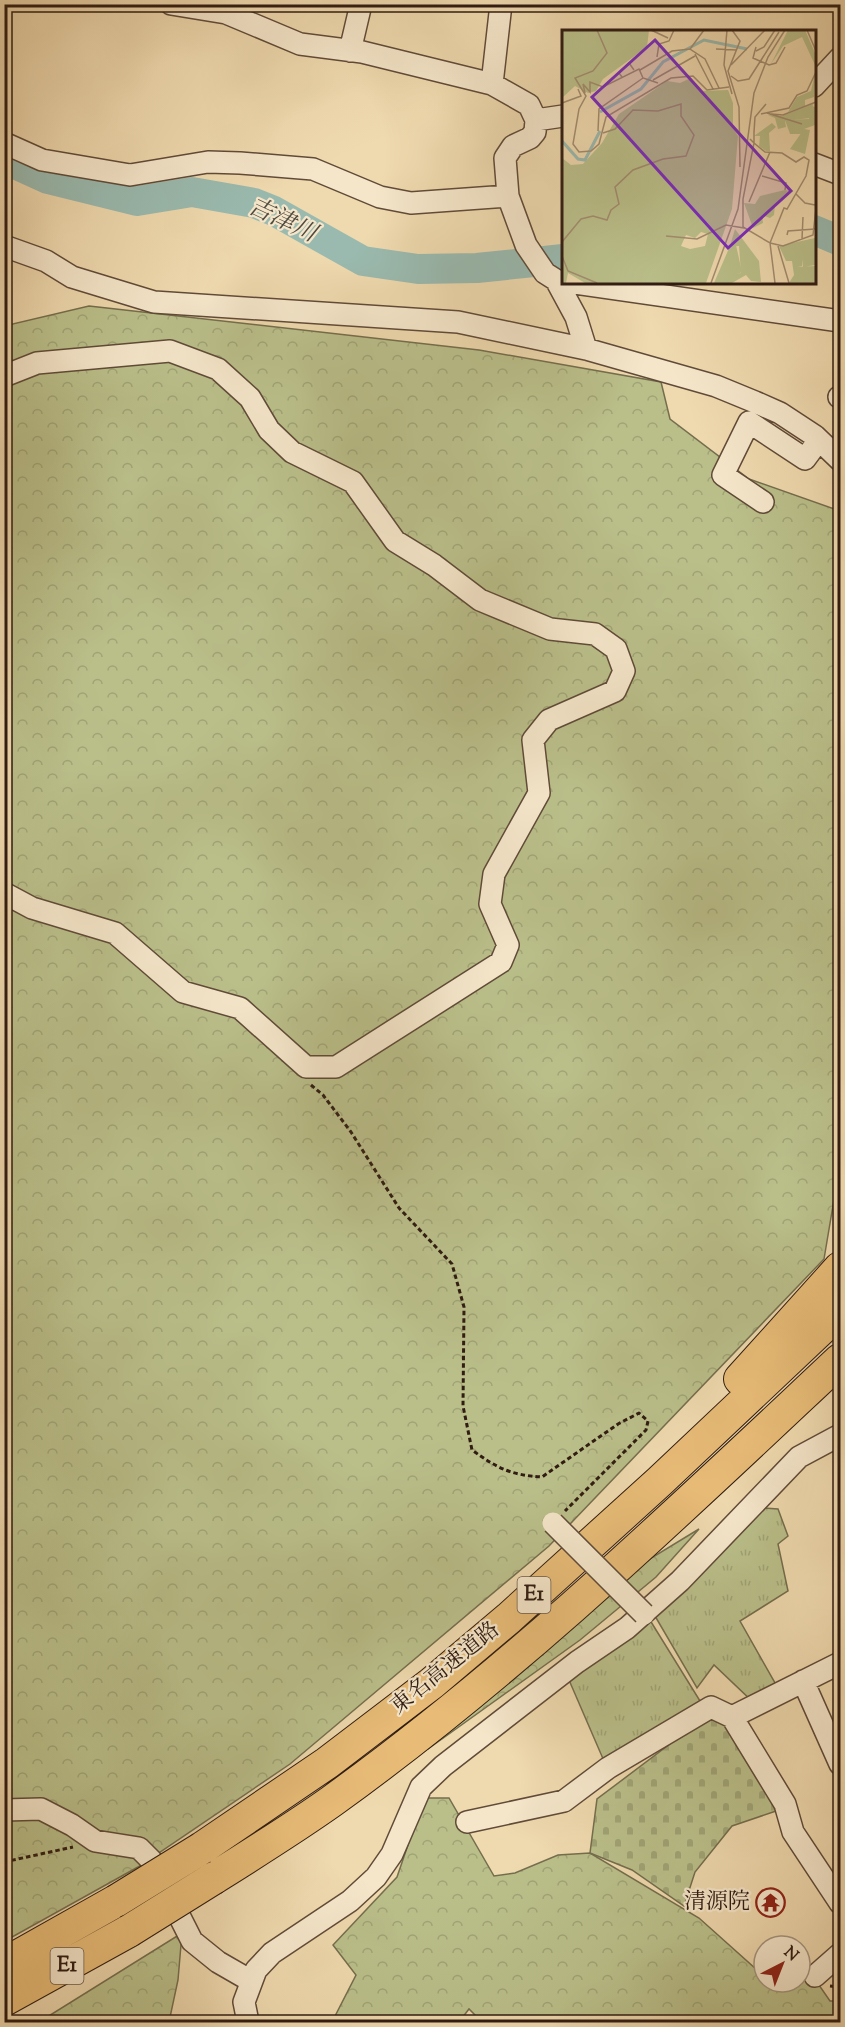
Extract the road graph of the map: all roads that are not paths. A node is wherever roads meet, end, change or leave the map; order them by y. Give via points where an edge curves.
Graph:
1 (171, 4) edge
2 (361, 4) edge
3 (501, 4) edge
4 (350, 51) junction
5 (840, 58) edge
6 (492, 84) junction
7 (815, 84) edge
8 (562, 116) edge
9 (536, 120) junction
10 (4, 143) edge
11 (815, 165) edge
12 (840, 174) edge
13 (508, 196) junction
14 (4, 246) edge
15 (562, 281) edge
16 (563, 284) edge
17 (583, 284) edge
18 (840, 321) edge
19 (586, 349) junction
20 (4, 376) edge
21 (819, 440) junction
22 (840, 460) edge
23 (763, 502) dead end
24 (4, 893) edge
25 (840, 1268) edge
26 (840, 1311) edge
27 (840, 1360) edge
28 (840, 1435) edge
29 (553, 1523) road end
30 (590, 1544) junction
31 (644, 1614) junction
32 (840, 1663) edge
33 (803, 1681) junction
34 (732, 1717) junction
35 (840, 1764) edge
36 (4, 1810) edge
37 (467, 1822) dead end
38 (840, 1903) edge
39 (840, 1954) edge
40 (4, 1964) edge
41 (815, 1976) dead end
42 (250, 1981) junction
43 (4, 2001) edge
44 (248, 2022) edge

1 - 4 street via 226,13 300,44
2 - 4 street
3 - 6 street
4 - 6 street
5 - 7 street
6 - 9 street via 530,105
8 - 9 street
9 - 13 street via 535,132 513,146 505,158
10 - 13 street via 42,160 130,176 208,162 240,163 313,169 380,197 411,203
11 - 12 street
13 - 15 street via 526,245 545,273
14 - 19 street via 46,261 72,277 154,302 458,322
16 - 19 street
17 - 18 street
19 - 21 street via 716,386 780,413
20 - 24 street via 37,363 170,351 218,369 250,398 269,430 292,452 353,482 395,541 434,564 480,600 550,630 595,634 616,650 624,671 615,692 549,720 533,740 540,793 494,874 491,894 490,904 508,945 501,962 336,1067 306,1067 240,1008 183,992 115,933 32,908
21 - 22 street
21 - 23 street via 805,459 749,422 723,475
25 - 30 highway
26 - 30 highway, 東名高速道路 / E1
27 - 43 highway, 東名高速道路 / E1, bridge via 596,1586 332,1802 129,1930
28 - 31 street via 800,1457
29 - 31 street, bridge
30 - 40 highway, 東名高速道路 / E1, bridge via 432,1683 327,1764 202,1848
31 - 42 street via 443,1766 421,1787 392,1854 376,1877 350,1901 272,1953
32 - 33 street
33 - 34 street
33 - 35 street
34 - 37 street via 711,1707 608,1768 564,1801
34 - 38 street via 785,1804 793,1832
36 - 42 street via 41,1809 95,1841 140,1848 151,1860 192,1941
39 - 41 street
42 - 44 street via 244,2002

